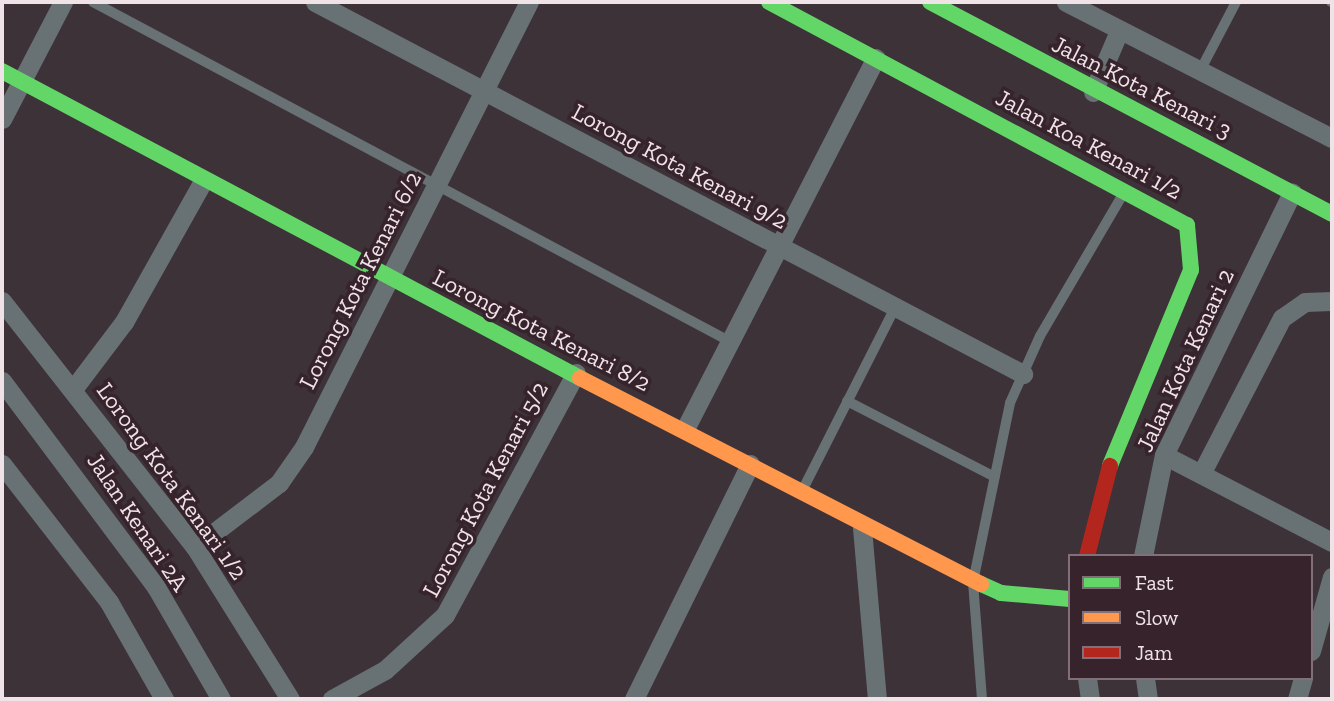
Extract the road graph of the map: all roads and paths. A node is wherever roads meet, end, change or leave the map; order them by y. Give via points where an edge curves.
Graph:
1 (63, 2) edge
2 (93, 2) edge
3 (315, 2) edge
4 (529, 2) edge
5 (768, 2) edge
6 (930, 2) edge
7 (1066, 2) edge
8 (1236, 2) edge
9 (1119, 31) junction
10 (876, 58) junction
11 (1201, 69) junction
12 (2, 71) edge
13 (19, 81) junction
14 (485, 92) junction
15 (1093, 92) junction
16 (2, 119) edge
17 (1332, 138) edge
18 (203, 181) junction
19 (436, 183) junction
20 (1126, 189) junction
21 (1292, 192) junction
22 (1332, 214) edge
23 (778, 245) junction
24 (388, 277) junction
25 (2, 301) edge
26 (1332, 301) edge
27 (896, 306) junction
28 (729, 341) junction
29 (576, 373) junction
30 (1023, 374) junction
31 (2, 381) edge
32 (74, 388) junction
33 (847, 401) junction
34 (685, 429) junction
35 (1164, 455) junction
36 (2, 464) edge
37 (750, 464) junction
38 (1201, 474) junction
39 (995, 477) junction
40 (802, 491) junction
41 (862, 528) junction
42 (1332, 541) edge
43 (195, 547) junction
44 (1088, 554) edge
45 (1143, 554) edge
46 (1332, 577) edge
47 (973, 582) junction
48 (1068, 599) edge
49 (1313, 644) edge
50 (1087, 680) edge
51 (1145, 680) edge
52 (1302, 680) edge
53 (164, 699) edge
54 (221, 699) edge
55 (290, 699) edge
56 (332, 699) edge
57 (634, 699) edge
58 (877, 699) edge
59 (982, 699) edge
60 (1090, 699) edge
61 (1149, 699) edge
62 (1297, 699) edge

1 - 13 street
2 - 19 lane
3 - 14 street, Lorong Kota Kenari 9/2
4 - 14 street, Lorong Kota Kenari 6/2
5 - 10 street, Jalan Koa Kenari 1/2
6 - 15 street, Jalan Kota Kenari 3
7 - 9 street, Jalan Kota Kenari 3
8 - 11 lane
9 - 11 street, Jalan Kota Kenari 3
9 - 15 street
10 - 20 street, Jalan Koa Kenari 1/2
10 - 23 street
11 - 17 street, Jalan Kota Kenari 3
12 - 13 street, Lorong Kota Kenari 8/2
13 - 16 street
13 - 18 street, Lorong Kota Kenari 8/2
14 - 19 street, Lorong Kota Kenari 6/2
14 - 23 street, Lorong Kota Kenari 9/2
15 - 21 street, Jalan Kota Kenari 3
18 - 24 street, Lorong Kota Kenari 8/2
18 - 32 street via 124,322
19 - 24 street, Lorong Kota Kenari 6/2
19 - 28 lane
20 - 30 lane
20 - 44 street, Jalan Koa Kenari 1/2 via 1187,225 1193,252 1119,432
21 - 22 street, Jalan Kota Kenari 3
21 - 35 street, Jalan Kota Kenari 2
23 - 27 street, Lorong Kota Kenari 9/2
23 - 28 street
24 - 29 street, Lorong Kota Kenari 8/2
24 - 43 street, Lorong Kota Kenari 6/2 via 304,447 279,483
25 - 32 street, Lorong Kota Kenari 1/2
26 - 38 street via 1305,302 1282,318
27 - 30 street, Lorong Kota Kenari 9/2
27 - 33 lane
28 - 34 street
29 - 34 street, Lorong Kota Kenari 8/2
29 - 56 street, Lorong Kota Kenari 5/2 via 445,615 385,670
30 - 39 lane via 1010,403
31 - 54 street, Jalan Kenari 2A via 156,587
32 - 43 street, Lorong Kota Kenari 1/2
33 - 39 lane
33 - 40 lane
34 - 37 street, Lorong Kota Kenari 8/2
35 - 38 street
35 - 45 street, Jalan Kota Kenari 2
36 - 53 street via 108,601
37 - 40 street, Lorong Kota Kenari 8/2
37 - 57 street
38 - 42 street
39 - 47 lane
40 - 41 street, Lorong Kota Kenari 8/2
41 - 47 street, Lorong Kota Kenari 8/2
41 - 58 street
43 - 55 street, Lorong Kota Kenari 1/2
46 - 49 street
47 - 48 street, Lorong Kota Kenari 8/2 via 1031,599
47 - 59 lane
50 - 60 street
51 - 61 street
52 - 62 street

